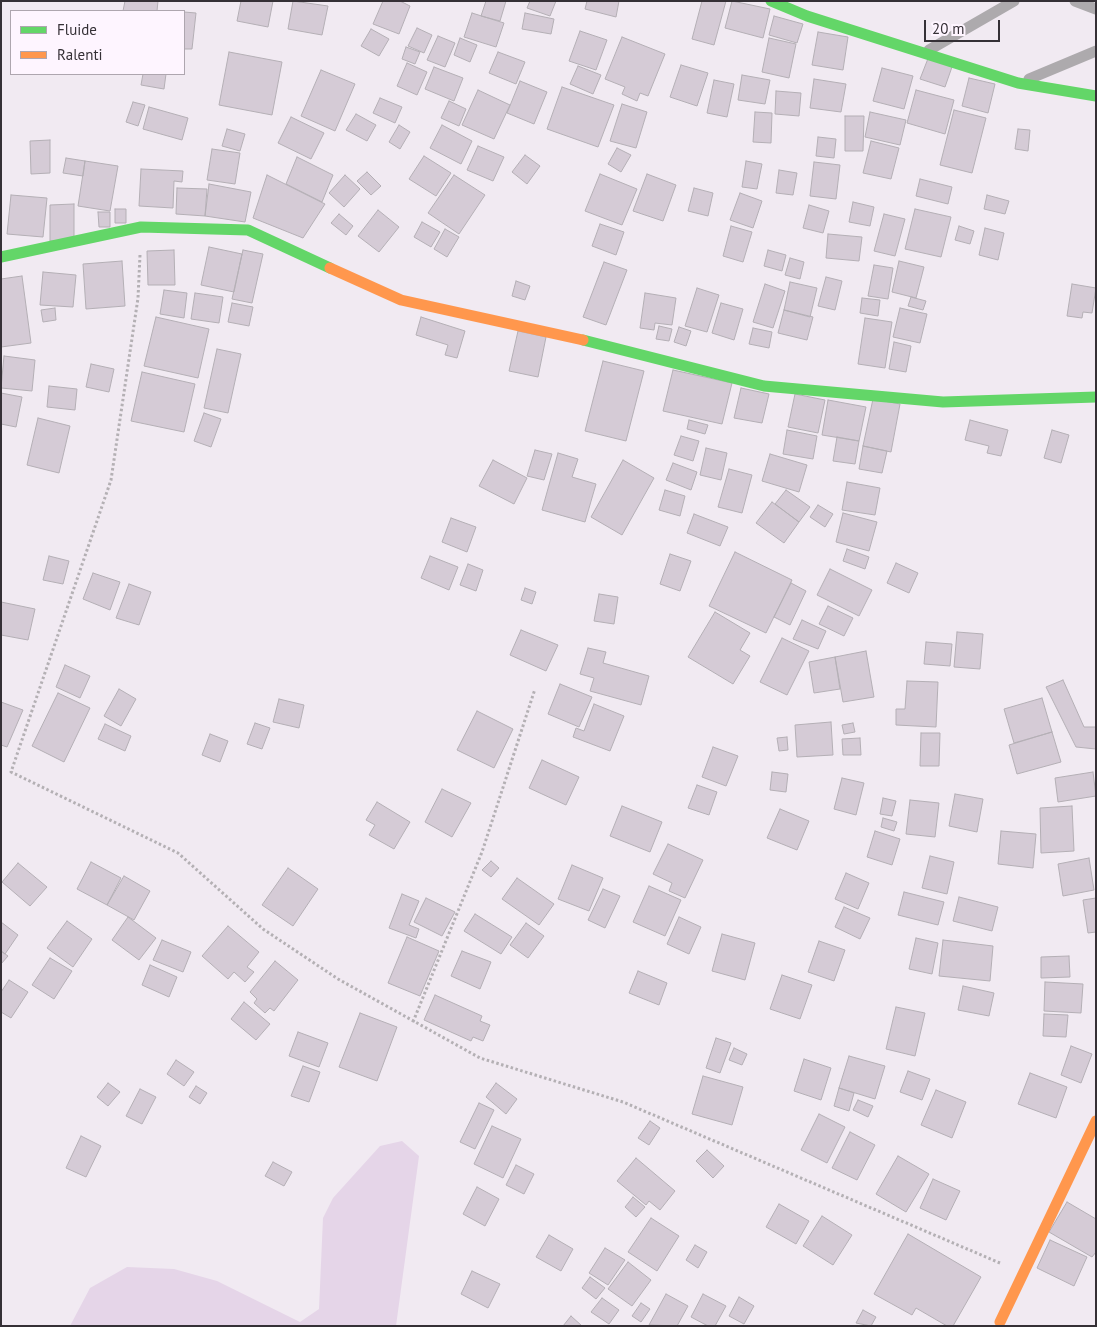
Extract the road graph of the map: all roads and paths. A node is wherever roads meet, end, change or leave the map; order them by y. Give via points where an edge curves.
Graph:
1 (771, 1) edge
2 (1014, 1) edge
3 (1075, 1) edge
4 (1096, 9) edge
5 (1096, 50) edge
6 (926, 52) junction
7 (1018, 83) junction
8 (1096, 96) edge
9 (142, 227) junction
10 (1, 257) edge
11 (1096, 397) edge
12 (535, 689) dead end
13 (413, 1022) junction
14 (1096, 1121) edge
15 (1023, 1273) junction
16 (1000, 1322) dead end

1 - 6 street via 807,16
2 - 6 lane
3 - 4 lane
5 - 7 lane
6 - 7 street
7 - 8 street
9 - 10 street
9 - 11 street via 248,230 401,300 539,329 764,386 943,402
9 - 13 path via 138,298 111,480 11,772 178,853 263,929 338,980
12 - 13 path via 482,852
13 - 15 path via 480,1058 623,1102
14 - 15 street
15 - 16 street

